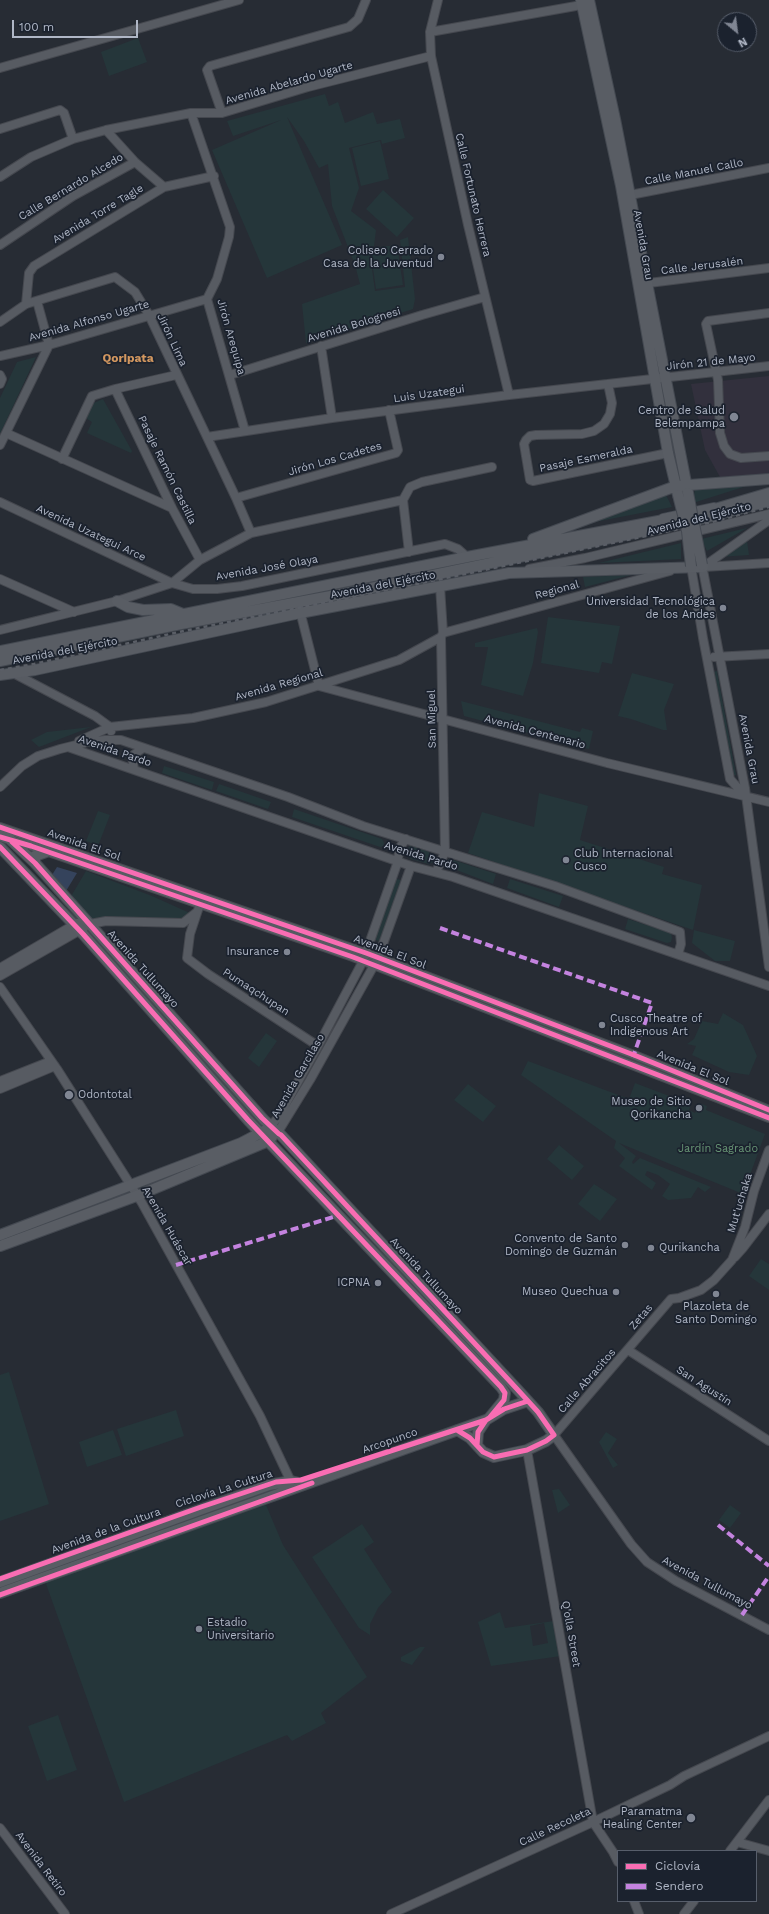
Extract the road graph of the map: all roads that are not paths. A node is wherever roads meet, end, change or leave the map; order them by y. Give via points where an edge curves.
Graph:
1 (239, 0) edge
2 (366, 0) edge
3 (438, 0) edge
4 (586, 2) edge
5 (430, 32) junction
6 (431, 56) junction
7 (0, 68) edge
8 (191, 113) junction
9 (222, 113) junction
10 (0, 129) edge
11 (106, 130) junction
12 (73, 140) junction
13 (135, 162) junction
14 (769, 168) edge
15 (214, 176) junction
16 (0, 177) edge
17 (164, 187) junction
18 (626, 196) junction
19 (0, 245) edge
20 (769, 268) edge
21 (643, 284) junction
22 (485, 297) junction
23 (207, 299) junction
24 (37, 301) junction
25 (26, 304) junction
26 (769, 313) edge
27 (149, 315) junction
28 (0, 322) edge
29 (49, 345) junction
30 (321, 346) junction
31 (0, 356) edge
32 (769, 366) edge
33 (717, 372) junction
34 (0, 375) edge
35 (176, 375) junction
36 (230, 376) junction
37 (667, 378) junction
38 (656, 379) junction
39 (0, 384) edge
40 (608, 384) junction
41 (115, 389) junction
42 (509, 394) junction
43 (389, 410) junction
44 (332, 418) junction
45 (245, 431) junction
46 (6, 433) junction
47 (207, 437) junction
48 (0, 445) edge
49 (668, 453) junction
50 (769, 456) edge
51 (62, 459) junction
52 (492, 467) dead end
53 (769, 479) edge
54 (687, 489) junction
55 (677, 491) junction
56 (769, 493) edge
57 (236, 498) junction
58 (403, 500) junction
59 (769, 501) edge
60 (0, 502) edge
61 (172, 508) junction
62 (769, 514) edge
63 (769, 520) edge
64 (251, 533) junction
65 (506, 549) junction
66 (409, 552) junction
67 (467, 557) junction
68 (200, 560) junction
69 (769, 563) edge
70 (703, 566) junction
71 (692, 567) junction
72 (677, 569) junction
73 (509, 573) junction
74 (0, 579) edge
75 (345, 581) junction
76 (172, 583) junction
77 (440, 586) junction
78 (117, 601) junction
79 (298, 602) junction
80 (74, 612) junction
81 (300, 613) junction
82 (183, 614) junction
83 (0, 630) edge
84 (442, 635) junction
85 (0, 650) edge
86 (769, 654) edge
87 (719, 657) junction
88 (707, 658) junction
89 (0, 661) edge
90 (13, 673) junction
91 (0, 675) edge
92 (319, 686) junction
93 (444, 718) junction
94 (113, 727) junction
95 (114, 740) junction
96 (67, 746) junction
97 (143, 748) junction
98 (134, 769) junction
99 (0, 787) edge
100 (745, 796) junction
101 (769, 802) edge
102 (0, 827) edge
103 (0, 830) edge
104 (0, 837) edge
105 (406, 839) junction
106 (11, 840) junction
107 (0, 847) edge
108 (46, 852) junction
109 (445, 852) junction
110 (397, 861) junction
111 (35, 863) junction
112 (410, 866) junction
113 (436, 872) junction
114 (200, 904) junction
115 (182, 923) junction
116 (90, 924) junction
117 (77, 928) junction
118 (190, 934) junction
119 (678, 954) junction
120 (365, 957) junction
121 (376, 962) junction
122 (769, 967) edge
123 (0, 968) edge
124 (0, 976) edge
125 (769, 986) edge
126 (0, 987) edge
127 (318, 1046) junction
128 (53, 1063) junction
129 (0, 1081) edge
130 (0, 1089) edge
131 (769, 1110) edge
132 (769, 1118) edge
133 (274, 1129) junction
134 (264, 1136) junction
135 (769, 1150) edge
136 (131, 1186) junction
137 (137, 1195) junction
138 (769, 1214) edge
139 (0, 1235) edge
140 (0, 1246) edge
141 (732, 1260) junction
142 (671, 1299) joint
143 (628, 1350) junction
144 (528, 1401) junction
145 (488, 1418) junction
146 (457, 1430) junction
147 (554, 1434) junction
148 (769, 1441) edge
149 (477, 1445) junction
150 (527, 1450) junction
151 (296, 1484) junction
152 (112, 1547) junction
153 (0, 1582) edge
154 (0, 1593) edge
155 (769, 1630) edge
156 (769, 1736) edge
157 (769, 1800) edge
158 (593, 1822) junction
159 (0, 1828) edge
160 (736, 1842) junction
161 (731, 1850) edge
162 (769, 1851) edge
163 (617, 1860) edge
164 (634, 1902) edge
165 (693, 1902) edge
166 (64, 1914) edge
167 (391, 1914) edge
168 (639, 1914) edge
169 (684, 1914) edge

1 - 7 street
2 - 9 street via 358,19 349,27 210,66 207,70
3 - 5 street, Calle Fortunato Herrera
4 - 5 street
4 - 18 main road, Avenida Grau
5 - 6 street, Calle Fortunato Herrera
6 - 9 street, Avenida Abelardo Ugarte via 308,87
6 - 22 street, Calle Fortunato Herrera
8 - 9 street, Avenida Abelardo Ugarte
8 - 11 street, Avenida Abelardo Ugarte
8 - 15 street, Jirón Arequipa
10 - 12 street via 60,110 64,114
11 - 12 street, Avenida Abelardo Ugarte
11 - 13 street
12 - 16 street, Avenida Abelardo Ugarte via 31,158
13 - 17 street
13 - 19 street, Calle Bernardo Alcedo via 73,196
14 - 18 street, Calle Manuel Callo
15 - 17 street, Avenida Torre Tagle
15 - 23 street, Jirón Arequipa via 230,232 217,279
17 - 25 street, Avenida Torre Tagle via 34,266 29,273
18 - 21 main road, Avenida Grau
20 - 21 street, Calle Jerusalén
21 - 37 main road, Avenida Grau
21 - 38 main road, Avenida Grau
22 - 30 street, Avenida Bolognesi
22 - 42 street, Calle Fortunato Herrera
23 - 27 street, Avenida Alfonso Ugarte
23 - 36 street, Jirón Arequipa
24 - 25 street, Jirón Lima
24 - 27 street, Jirón Lima via 116,277 135,292
24 - 29 street
25 - 28 street, Jirón Lima
26 - 33 street via 706,322
27 - 29 street, Avenida Alfonso Ugarte
27 - 35 street, Jirón Lima
29 - 31 street, Avenida Alfonso Ugarte
29 - 46 street
30 - 36 street, Avenida Bolognesi
30 - 44 street
32 - 33 street, Jirón 21 de Mayo
33 - 37 street, Jirón 21 de Mayo
33 - 50 street via 720,433 724,446 730,454 741,458
34 - 39 street
35 - 41 street
35 - 47 street, Jirón Lima
36 - 45 street, Jirón Arequipa
37 - 38 street, Jirón 21 de Mayo
37 - 54 main road, Avenida Grau
38 - 40 street, Luis Uzategui
38 - 49 main road, Avenida Grau
40 - 42 street, Luis Uzategui
40 - 49 street, Pasaje Esmeralda via 612,403 610,414 604,424 594,431 582,434 536,434 526,440 524,444 530,480
41 - 51 street via 92,396
41 - 61 street, Pasaje Ramón Castilla
42 - 43 street, Luis Uzategui
43 - 44 street, Luis Uzategui
43 - 57 street, Jirón Los Cadetes via 398,450 396,453
44 - 45 street, Luis Uzategui
45 - 47 street, Luis Uzategui
46 - 48 street
46 - 51 street
47 - 57 street, Jirón Lima
49 - 55 main road, Avenida Grau
51 - 61 street
52 - 58 street via 415,484 410,487
53 - 54 main road
54 - 55 main road
54 - 70 main road, Avenida Grau, bridge
55 - 65 main road
55 - 71 main road, Avenida Grau, bridge
56 - 65 main road, Avenida del Ejército via 699,514
57 - 64 street, Jirón Lima
58 - 64 street
58 - 66 street
59 - 79 main road, Avenida del Ejército via 697,520
60 - 76 street, Avenida Uzategui Arce
61 - 68 street, Pasaje Ramón Castilla
62 - 73 street, Avenida del Ejército via 586,558
63 - 70 street
64 - 68 street
65 - 67 main road, Avenida del Ejército
66 - 67 street, Avenida José Olaya via 445,544 458,549
66 - 76 street, Avenida José Olaya via 242,586 193,589
67 - 75 main road, Avenida del Ejército
68 - 76 street
69 - 70 street
70 - 71 main road
70 - 87 street, Avenida Grau
71 - 72 main road
71 - 88 street, Avenida Grau
72 - 73 main road
72 - 84 street, Regional
73 - 77 main road, Avenida del Ejército
74 - 80 street
75 - 79 street
75 - 82 main road, Avenida del Ejército
76 - 78 street
77 - 81 main road, Avenida del Ejército
77 - 84 street, San Miguel
78 - 80 street
78 - 82 main road via 128,607 143,610 171,609
79 - 81 street
79 - 89 main road, Avenida del Ejército
80 - 83 street
81 - 90 main road, Avenida del Ejército
81 - 92 street
82 - 85 main road, Avenida del Ejército
84 - 92 street, Avenida Regional via 399,660
84 - 93 street, San Miguel
86 - 87 street
87 - 88 street
87 - 100 street, Avenida Grau
88 - 100 street, Avenida Grau via 730,779
90 - 91 main road, Avenida del Ejército
90 - 94 street
92 - 93 street, Avenida Centenario
92 - 94 street, Avenida Regional via 234,710 193,718
93 - 100 street, Avenida Centenario via 606,763
93 - 109 street, San Miguel
94 - 95 street
94 - 96 street
95 - 96 street, Avenida Pardo
95 - 97 street, Avenida Pardo
96 - 98 street, Avenida Pardo
96 - 99 street, Avenida Pardo via 38,756
97 - 98 street via 132,756
97 - 105 street, Avenida Pardo
98 - 110 street, Avenida Pardo
100 - 101 street, Avenida Centenario
100 - 122 street
102 - 114 street, Avenida El Sol
103 - 106 main road, Avenida Tullumayo
104 - 106 street, Avenida El Sol
105 - 109 street, Avenida Pardo
105 - 110 street, Avenida Garcilaso via 400,847
106 - 108 street, Avenida El Sol
106 - 111 main road, Avenida Tullumayo
107 - 117 main road, Avenida Tullumayo
108 - 111 main road via 35,856
108 - 114 street, Avenida El Sol
109 - 113 street
109 - 119 street, Avenida Pardo via 555,886 680,932 681,944
110 - 112 street, Avenida Pardo
110 - 120 street, Avenida Garcilaso
111 - 116 main road, Avenida Tullumayo
112 - 113 street, Avenida Pardo
112 - 121 street, Avenida Garcilaso
113 - 119 street, Avenida Pardo
114 - 115 street
114 - 118 street
114 - 120 street, Avenida El Sol
115 - 116 street via 106,921
115 - 118 street
116 - 117 street
116 - 133 main road, Avenida Tullumayo
117 - 123 street via 43,942
117 - 124 street
117 - 134 main road, Avenida Tullumayo
118 - 127 street, Pumaqchupan via 186,953 190,961
119 - 125 street, Avenida Pardo
120 - 121 street, Avenida El Sol
120 - 127 street, Avenida Garcilaso
121 - 131 street, Avenida El Sol via 634,1055
121 - 132 street, Avenida El Sol
121 - 133 street, Avenida Garcilaso via 310,1080
126 - 128 street, Avenida Huáscar
127 - 133 street, Avenida Garcilaso
128 - 129 street
128 - 130 street
128 - 136 street, Avenida Huáscar
133 - 134 main road, Avenida Garcilaso
133 - 144 main road, Avenida Tullumayo
134 - 136 main road, Avenida Garcilaso
134 - 137 main road, Avenida Garcilaso via 264,1143
134 - 145 main road, Avenida Tullumayo via 501,1387 505,1394 504,1400
135 - 141 street, Mut'uchaka
136 - 137 street, Avenida Huáscar
136 - 139 main road, Avenida Garcilaso
137 - 140 main road, Avenida Garcilaso
137 - 151 street, Avenida Huáscar
138 - 141 street
141 - 142 street, Mut'uchaka via 701,1290
142 - 143 street, Zetas
143 - 147 street, Calle Abracitos
143 - 148 street, San Agustín
144 - 145 main road, Arcopunco via 512,1405
144 - 147 main road, Avenida Tullumayo
145 - 146 main road, Arcopunco
145 - 149 main road via 478,1432
146 - 149 main road
146 - 151 main road, Arcopunco
147 - 150 main road
147 - 155 street, Avenida Tullumayo via 646,1562 676,1581
149 - 150 main road via 483,1452 494,1457
150 - 158 street, Q'olla Street
151 - 152 main road, Avenida de la Cultura via 269,1485
152 - 153 main road, Avenida de la Cultura
152 - 154 main road, Avenida de la Cultura
156 - 158 street, Calle Recoleta
157 - 160 street
158 - 163 street
158 - 167 street, Calle Recoleta
159 - 166 street, Avenida Retiro
160 - 161 street
160 - 162 street
164 - 168 street
165 - 169 street

